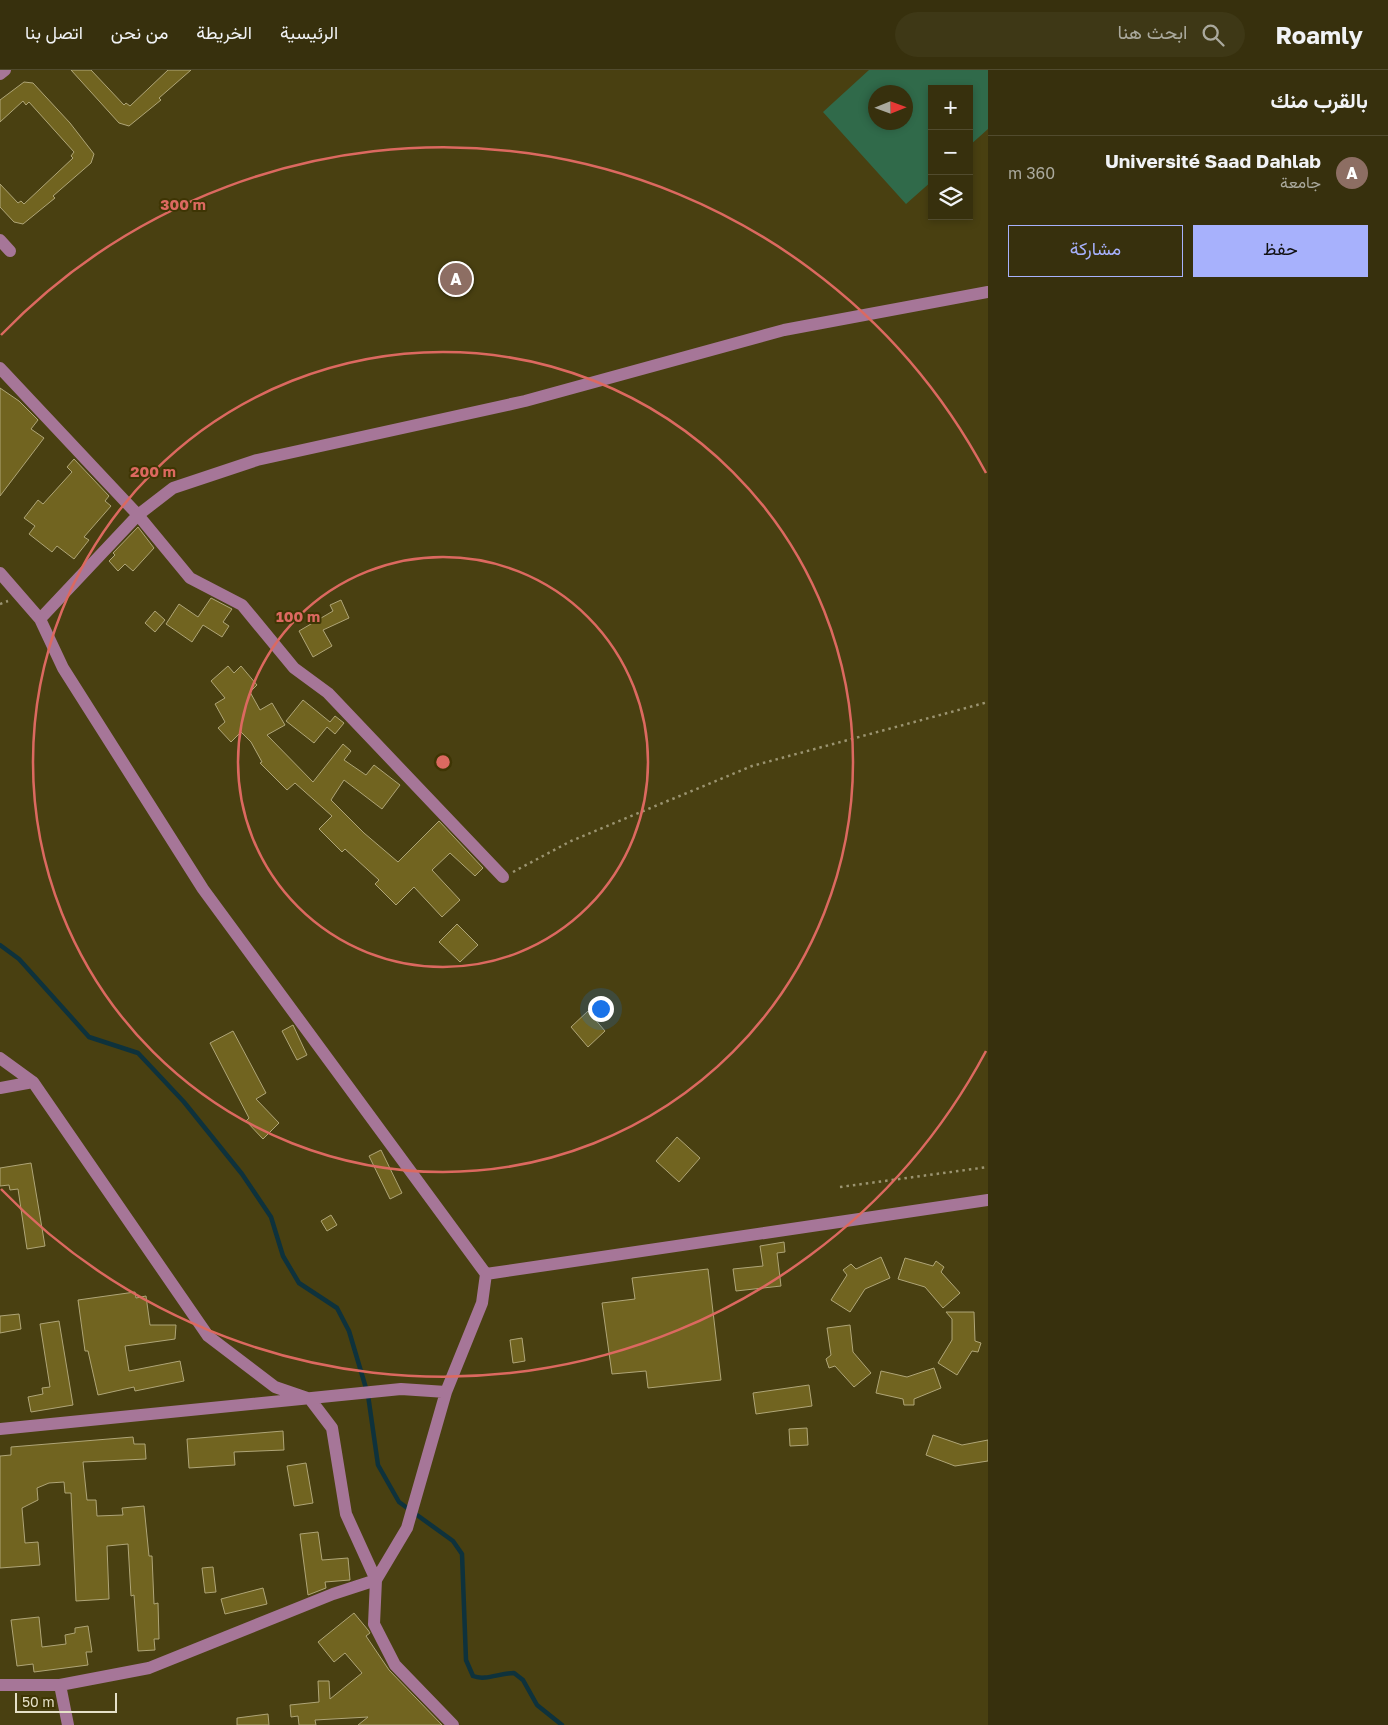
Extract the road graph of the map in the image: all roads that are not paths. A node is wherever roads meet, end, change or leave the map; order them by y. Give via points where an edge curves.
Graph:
1 (5, 70) edge
2 (0, 74) edge
3 (0, 240) edge
4 (10, 251) dead end
5 (988, 292) edge
6 (0, 368) edge
7 (138, 515) junction
8 (0, 574) edge
9 (40, 619) junction
10 (502, 878) road end
11 (0, 1058) edge
12 (33, 1082) junction
13 (0, 1088) edge
14 (988, 1200) edge
15 (486, 1274) junction
16 (446, 1392) junction
17 (310, 1399) junction
18 (0, 1429) edge
19 (376, 1580) junction
20 (0, 1685) edge
21 (60, 1685) junction
22 (68, 1725) edge
23 (453, 1725) edge

1 - 2 street
3 - 4 street
5 - 7 street via 784,330 525,401 257,460 173,488
6 - 7 street
7 - 9 street
7 - 10 street via 190,578 242,605 294,668 328,693
8 - 9 street
9 - 15 street via 63,668 203,889
11 - 12 street
12 - 13 street
12 - 17 street via 208,1336 275,1386
14 - 15 street
15 - 16 street via 482,1302
16 - 17 street via 401,1390
16 - 19 street via 406,1528
17 - 18 street
17 - 19 street via 332,1428 346,1514
19 - 21 street via 149,1668
19 - 23 street via 374,1624 396,1665
20 - 21 street
21 - 22 street

